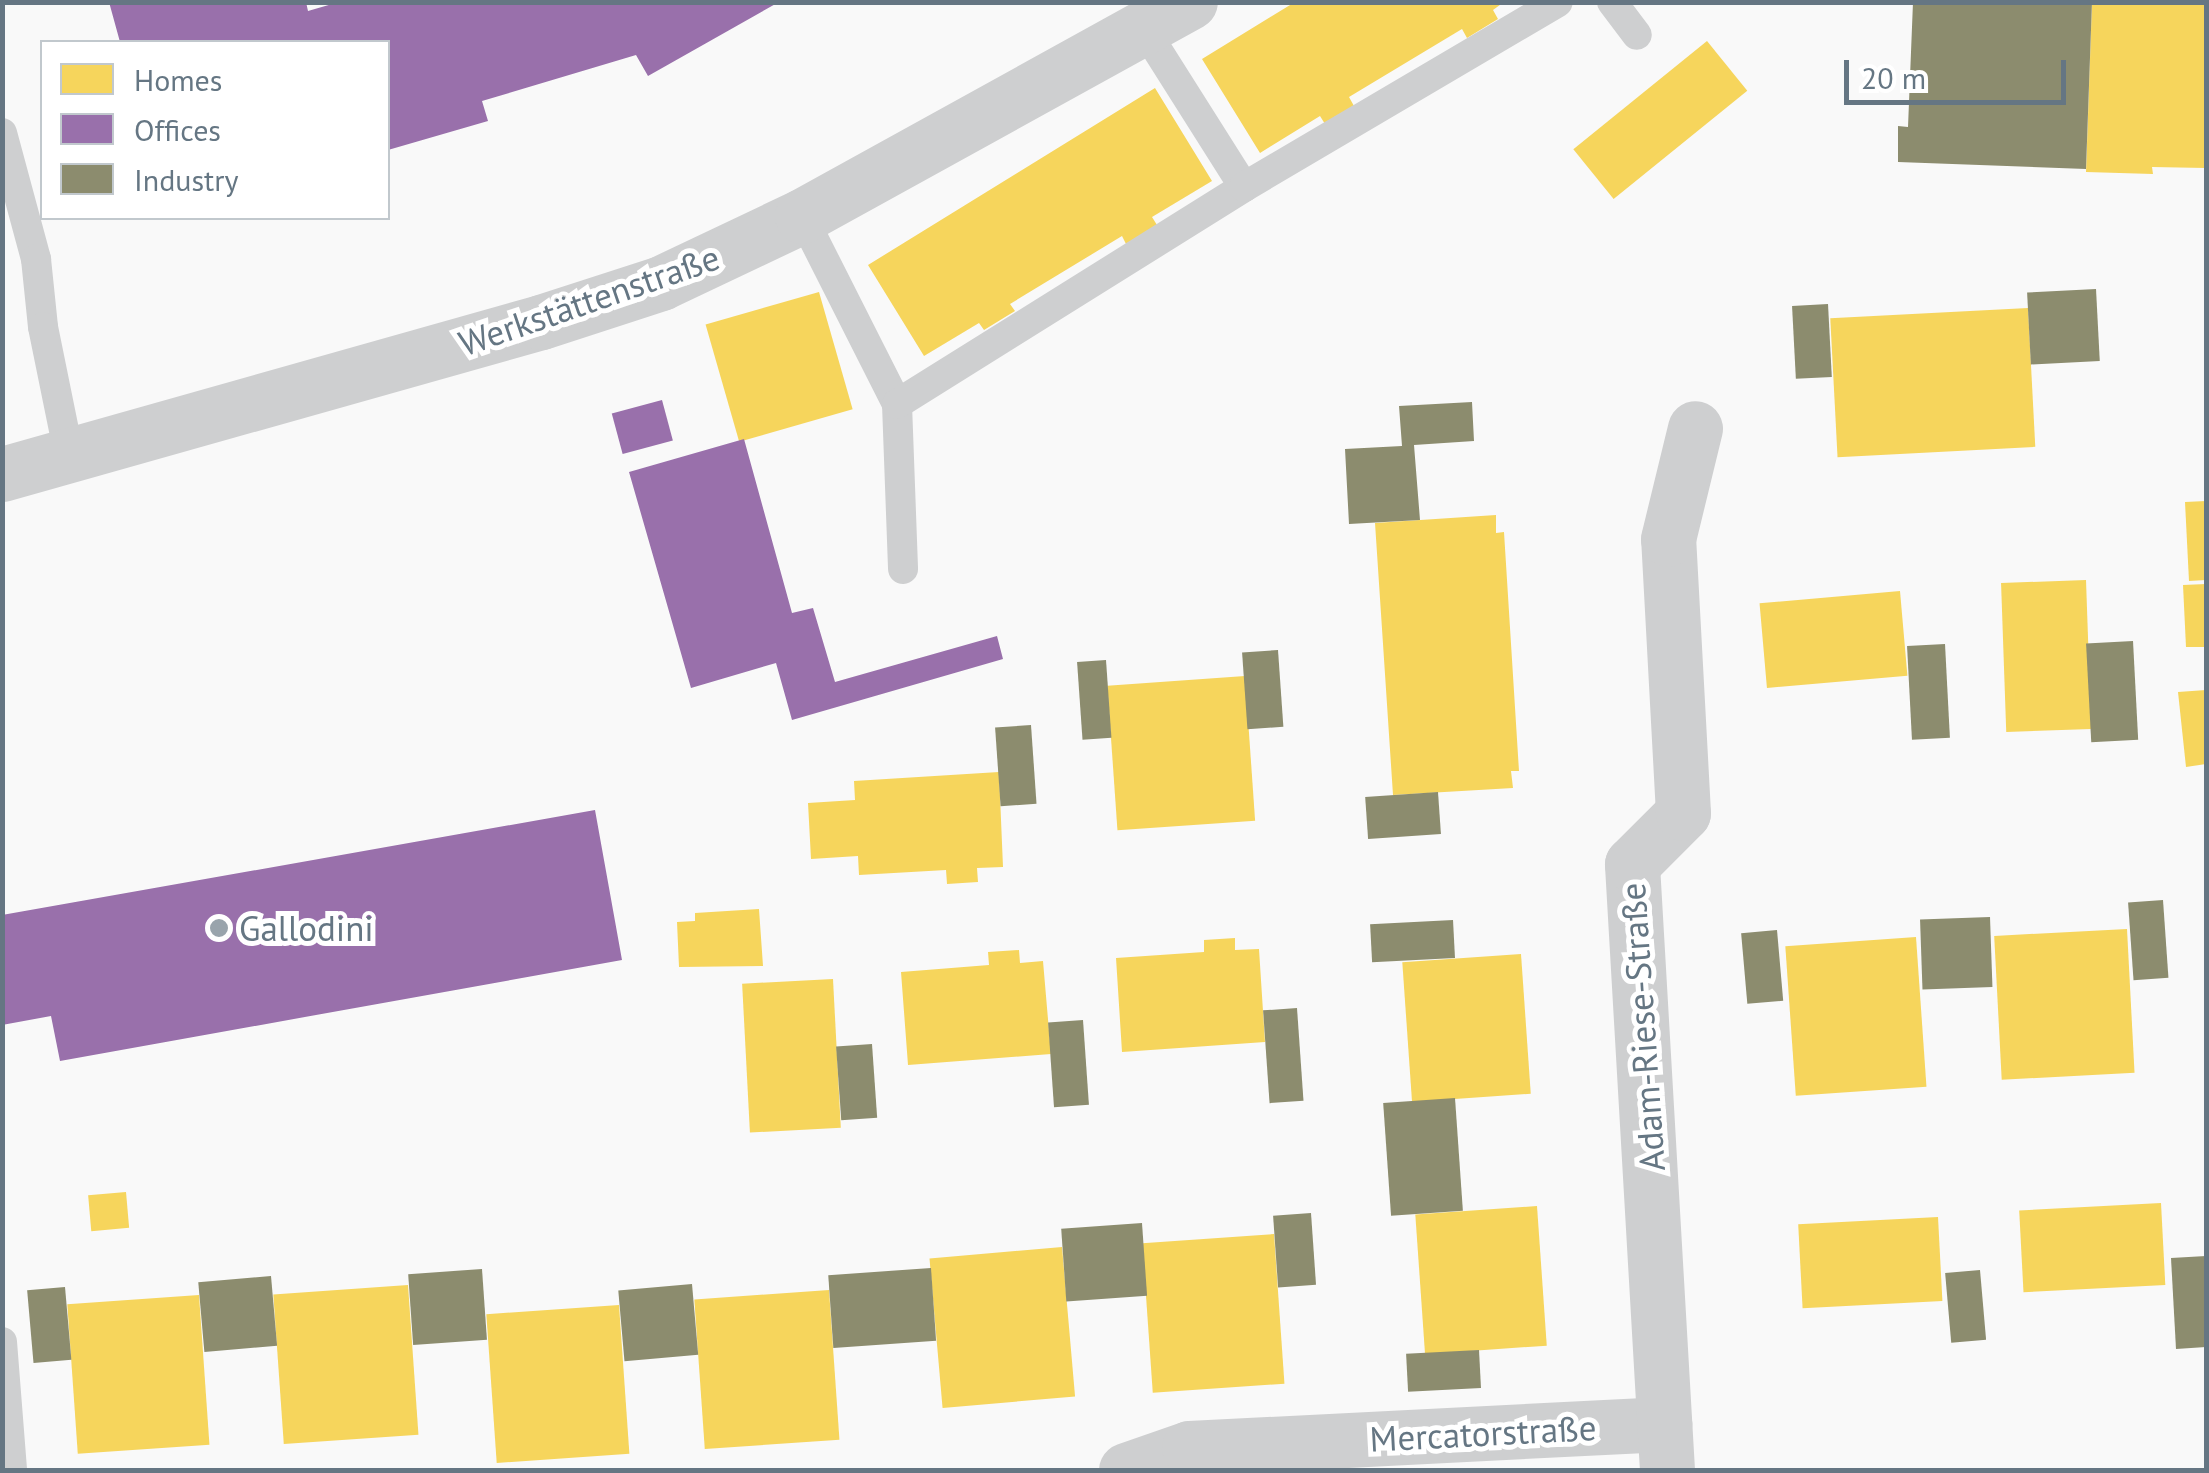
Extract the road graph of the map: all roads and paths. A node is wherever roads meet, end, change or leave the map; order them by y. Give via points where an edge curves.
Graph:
1 (1190, 2) edge
2 (1558, 2) edge
3 (1612, 2) edge
4 (1144, 29) junction
5 (1638, 35) dead end
6 (2, 133) edge
7 (1244, 187) junction
8 (802, 216) junction
9 (898, 404) junction
10 (1695, 428) dead end
11 (69, 454) junction
12 (2, 474) edge
13 (904, 569) dead end
14 (2, 1342) edge
15 (1665, 1448) edge
16 (12, 1470) edge
17 (1126, 1470) edge

1 - 4 street, Werkstättenstraße
2 - 7 lane
3 - 5 lane
4 - 7 lane
4 - 8 street, Werkstättenstraße
6 - 11 lane via 36,259
7 - 9 lane
8 - 9 lane
8 - 11 street, Werkstättenstraße via 661,283 592,306
9 - 13 lane
10 - 15 street, Adam-Riese-Straße via 1668,539 1683,813 1632,864
11 - 12 street, Werkstättenstraße
14 - 16 lane
15 - 17 street, Mercatorstraße via 1188,1448

